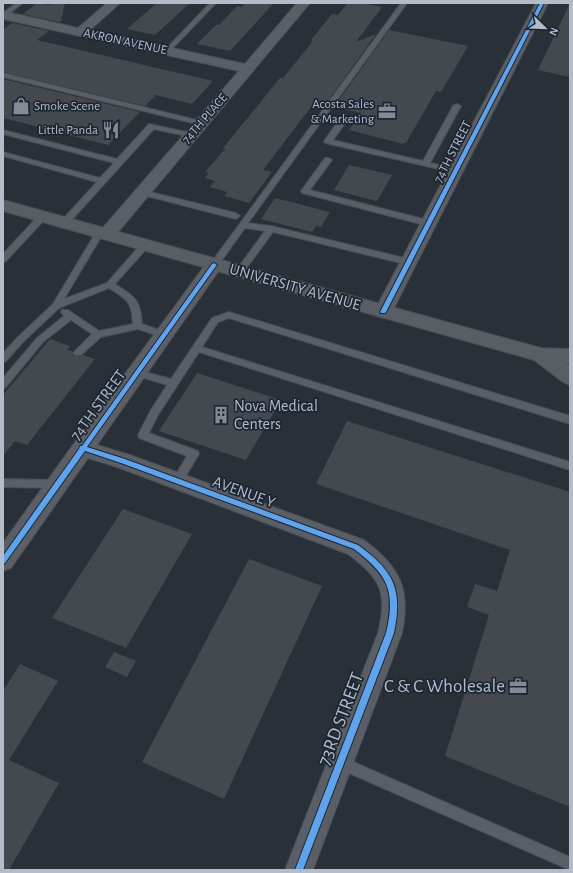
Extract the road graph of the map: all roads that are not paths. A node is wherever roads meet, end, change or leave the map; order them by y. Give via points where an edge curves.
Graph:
1 (20, 3) edge
2 (114, 3) edge
3 (213, 3) edge
4 (304, 3) edge
5 (404, 3) edge
6 (542, 3) edge
7 (4, 15) edge
8 (80, 32) junction
9 (167, 50) junction
10 (248, 69) junction
11 (3, 75) edge
12 (457, 106) dead end
13 (342, 122) dead end
14 (201, 123) junction
15 (3, 132) edge
16 (191, 135) junction
17 (3, 154) edge
18 (328, 160) dead end
19 (119, 162) junction
20 (425, 164) junction
21 (456, 171) junction
22 (103, 180) junction
23 (142, 192) junction
24 (3, 205) edge
25 (43, 216) junction
26 (236, 216) dead end
27 (65, 222) junction
28 (428, 223) junction
29 (243, 225) junction
30 (271, 228) junction
31 (103, 233) junction
32 (145, 245) junction
33 (3, 259) edge
34 (409, 262) junction
35 (214, 265) junction
36 (239, 272) junction
37 (110, 285) junction
38 (56, 306) junction
39 (383, 312) junction
40 (70, 316) junction
41 (138, 326) junction
42 (98, 334) junction
43 (165, 335) junction
44 (196, 348) junction
45 (78, 353) dead end
46 (541, 355) junction
47 (570, 356) edge
48 (3, 359) edge
49 (138, 373) junction
50 (570, 377) edge
51 (173, 383) junction
52 (3, 384) edge
53 (570, 420) edge
54 (82, 448) junction
55 (570, 466) edge
56 (178, 481) junction
57 (3, 483) edge
58 (58, 484) junction
59 (3, 561) edge
60 (387, 577) joint
61 (340, 762) junction
62 (570, 864) edge
63 (299, 870) edge

1 - 7 lane
2 - 8 street
3 - 9 lane
4 - 10 street, 74TH PLACE
5 - 29 lane
6 - 21 street, 74TH STREET
7 - 8 street, AKRON AVENUE
8 - 9 street, AKRON AVENUE
9 - 10 street, AKRON AVENUE
10 - 14 street, 74TH PLACE
11 - 14 lane
12 - 20 lane
13 - 20 lane via 328,141
14 - 16 street, 74TH PLACE
15 - 19 lane
16 - 19 lane via 152,126
16 - 23 street, 74TH PLACE
17 - 22 lane
18 - 28 lane via 306,191
19 - 22 lane
20 - 21 lane
21 - 28 street, 74TH STREET
22 - 27 lane
23 - 26 lane
23 - 31 street, 74TH PLACE
24 - 25 main road, UNIVERSITY AVENUE
25 - 27 main road, UNIVERSITY AVENUE
25 - 33 lane
27 - 31 main road, UNIVERSITY AVENUE
28 - 34 street, 74TH STREET
29 - 30 lane
29 - 35 lane
30 - 34 lane
30 - 36 lane
31 - 32 main road, UNIVERSITY AVENUE
31 - 38 lane
32 - 35 main road, UNIVERSITY AVENUE
32 - 37 lane
34 - 39 street, 74TH STREET
35 - 36 main road, UNIVERSITY AVENUE
35 - 43 street, 74TH STREET
36 - 39 main road, UNIVERSITY AVENUE
37 - 38 lane
37 - 41 lane via 129,296 137,308
38 - 40 lane
38 - 48 lane
39 - 46 main road, UNIVERSITY AVENUE
40 - 42 lane
40 - 52 lane via 40,340
41 - 42 lane
41 - 43 lane
42 - 45 lane
43 - 49 street, 74TH STREET
44 - 51 lane
44 - 53 lane via 215,320 230,315
44 - 55 lane
46 - 47 main road, UNIVERSITY AVENUE
46 - 50 main road, UNIVERSITY AVENUE
49 - 51 lane
49 - 54 street, 74TH STREET
51 - 56 lane via 143,435 194,454
54 - 56 street, AVENUE Y
54 - 58 street, 74TH STREET
56 - 60 street, AVENUE Y via 356,548 376,563
57 - 58 lane
58 - 59 street, 74TH STREET
60 - 61 street, 73RD STREET via 395,602 390,633
61 - 62 lane
61 - 63 street, 73RD STREET

